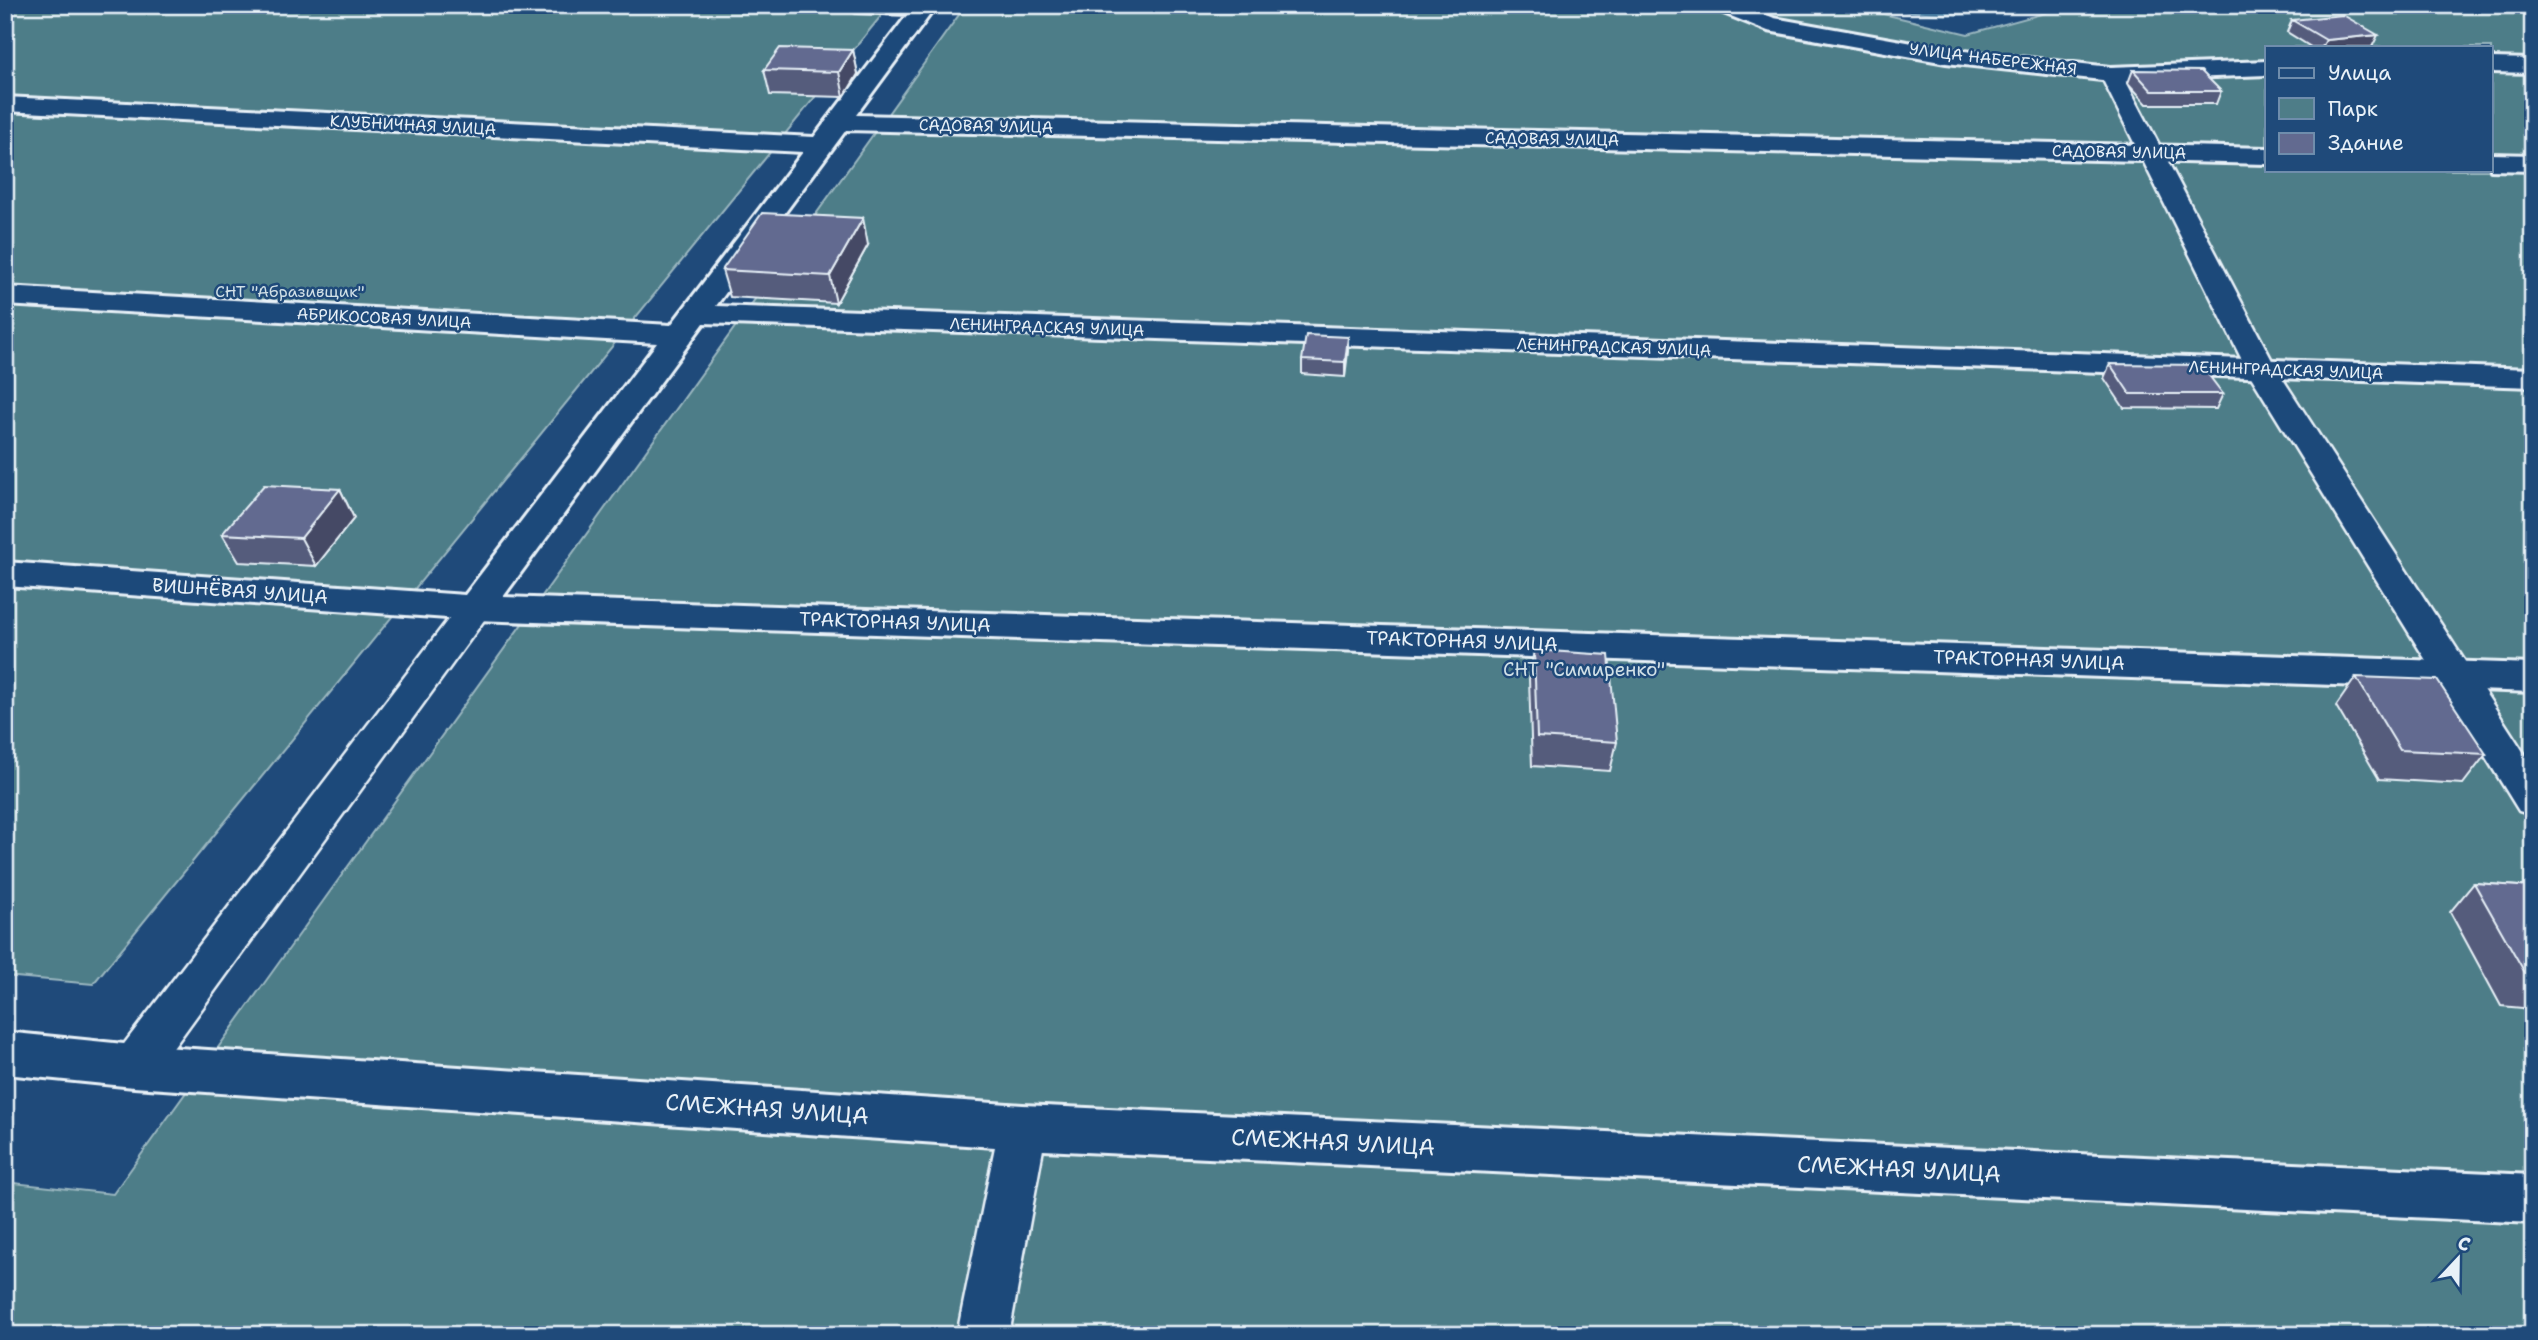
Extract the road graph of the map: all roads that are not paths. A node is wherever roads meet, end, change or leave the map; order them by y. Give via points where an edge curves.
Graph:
1 (856, 5) edge
2 (1724, 5) edge
3 (924, 7) edge
4 (2492, 65) edge
5 (2533, 66) edge
6 (2265, 68) edge
7 (2111, 74) junction
8 (5, 104) edge
9 (830, 134) junction
10 (2152, 153) junction
11 (2265, 156) edge
12 (2492, 162) edge
13 (2533, 163) edge
14 (5, 296) edge
15 (687, 325) junction
16 (2262, 370) junction
17 (2533, 378) edge
18 (5, 574) edge
19 (475, 608) junction
20 (2452, 674) junction
21 (2533, 678) edge
22 (2533, 800) edge
23 (5, 1053) edge
24 (135, 1066) junction
25 (1023, 1127) junction
26 (2533, 1199) edge
27 (983, 1335) edge

1 - 3 street
2 - 7 street, УЛИЦА НАБЕРЕЖНАЯ via 1768,24 1946,56
3 - 9 street
4 - 5 street
6 - 7 street, УЛИЦА НАБЕРЕЖНАЯ
7 - 10 lane
8 - 9 street, КЛУБНИЧНАЯ УЛИЦА
9 - 10 street, САДОВАЯ УЛИЦА
9 - 15 street
10 - 11 street, САДОВАЯ УЛИЦА
10 - 16 lane
12 - 13 street
14 - 15 street, АБРИКОСОВАЯ УЛИЦА
15 - 16 street, ЛЕНИНГРАДСКАЯ УЛИЦА
15 - 19 street
16 - 17 street, ЛЕНИНГРАДСКАЯ УЛИЦА
16 - 20 lane
18 - 19 street, ВИШНЁВАЯ УЛИЦА
19 - 20 street, ТРАКТОРНАЯ УЛИЦА
19 - 24 lane
20 - 21 street, ТРАКТОРНАЯ УЛИЦА
20 - 22 lane
23 - 24 street
24 - 25 street, СМЕЖНАЯ УЛИЦА
25 - 26 street, СМЕЖНАЯ УЛИЦА
25 - 27 lane

